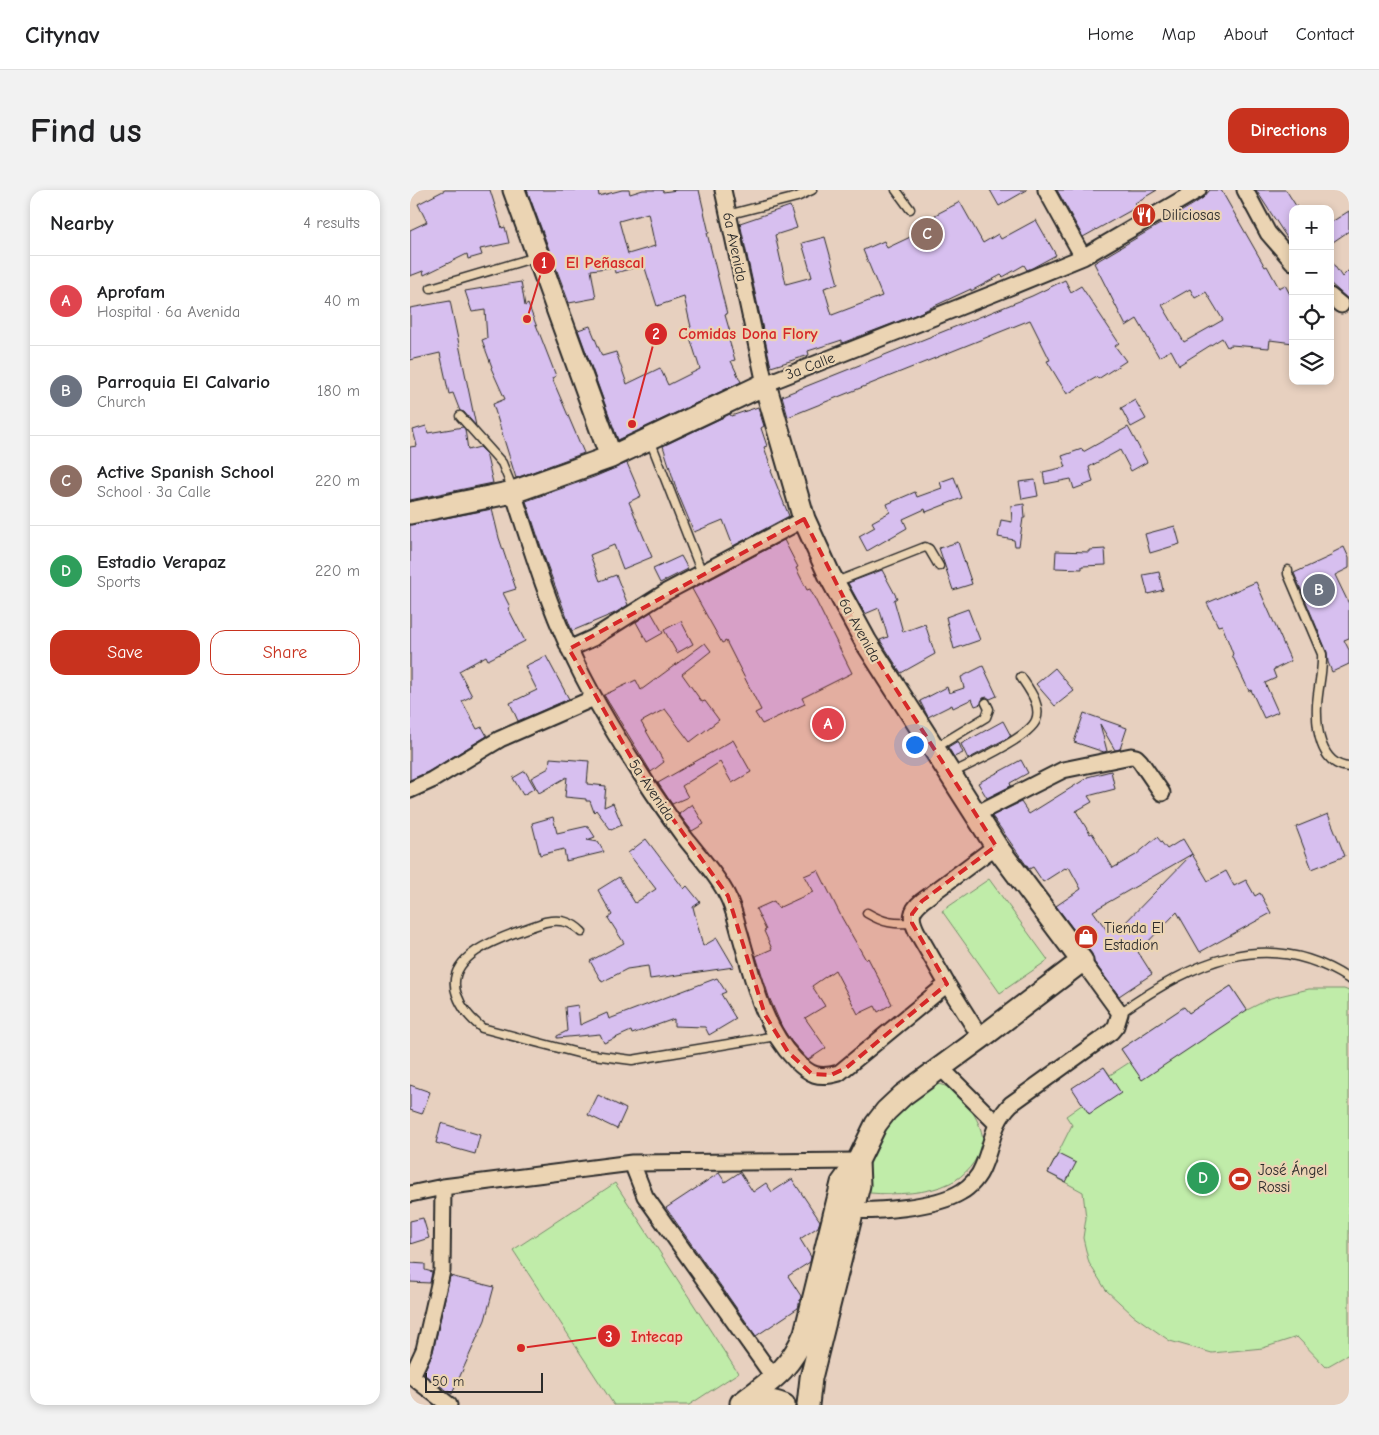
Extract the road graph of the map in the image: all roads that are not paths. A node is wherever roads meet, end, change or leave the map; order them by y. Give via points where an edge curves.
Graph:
1 (514, 190) edge
2 (722, 190) edge
3 (812, 190) edge
4 (896, 190) edge
5 (1046, 190) edge
6 (1198, 190) edge
7 (1245, 190) edge
8 (910, 209) dead end
9 (727, 215) junction
10 (538, 257) junction
11 (1084, 257) junction
12 (1289, 257) edge
13 (431, 288) dead end
14 (765, 384) junction
15 (460, 416) dead end
16 (650, 439) junction
17 (611, 457) junction
18 (513, 492) junction
19 (410, 513) edge
20 (804, 519) junction
21 (939, 566) dead end
22 (1288, 570) dead end
23 (702, 573) junction
24 (834, 583) junction
25 (570, 649) junction
26 (1021, 677) dead end
27 (594, 698) junction
28 (986, 703) dead end
29 (934, 748) junction
30 (1349, 767) edge
31 (950, 774) junction
32 (410, 790) edge
33 (1162, 792) dead end
34 (976, 814) junction
35 (996, 846) junction
36 (867, 913) dead end
37 (912, 923) junction
38 (582, 932) dead end
39 (1082, 961) junction
40 (1349, 979) edge
41 (946, 984) junction
42 (1120, 1013) junction
43 (776, 1036) junction
44 (981, 1038) junction
45 (940, 1067) junction
46 (996, 1123) junction
47 (858, 1161) junction
48 (632, 1163) junction
49 (443, 1187) junction
50 (410, 1194) edge
51 (844, 1210) junction
52 (411, 1375) edge
53 (774, 1378) junction
54 (739, 1403) edge
55 (449, 1405) edge
56 (784, 1405) edge
57 (808, 1405) edge

1 - 10 street
2 - 9 street, 6a Avenida
3 - 9 lane
4 - 8 lane
5 - 11 street
6 - 11 street, 3a Calle
7 - 12 street via 1268,233
9 - 14 street, 6a Avenida
10 - 13 lane
10 - 17 street
11 - 14 street, 3a Calle
14 - 16 street, 3a Calle
14 - 20 street, 6a Avenida
15 - 18 lane via 502,463
16 - 17 street, 3a Calle
16 - 23 lane
17 - 18 street, 3a Calle
18 - 19 street, 3a Calle
18 - 25 street, 5a Avenida via 539,571
20 - 23 street
20 - 24 street, 6a Avenida
21 - 24 lane via 925,547
22 - 30 lane via 1322,654 1317,705 1322,745 1330,759
23 - 25 street
24 - 29 street, 6a Avenida via 866,642
25 - 27 street, 5a Avenida
26 - 31 lane via 1033,695 1037,712 1032,726 1009,744
27 - 32 street via 500,739
27 - 43 street, 5a Avenida via 663,808 728,896 758,995
28 - 29 lane via 989,709 986,717
29 - 31 street, 6a Avenida
31 - 34 street, 6a Avenida
33 - 34 street via 1140,761 1131,756 1063,770
34 - 35 street, 6a Avenida
35 - 37 street via 915,907
35 - 39 street, 6a Avenida
36 - 37 lane via 892,924
37 - 41 street
38 - 43 lane via 570,923 555,920 481,947 461,964 455,974 460,1004 482,1028 578,1053 632,1060
39 - 42 street, 6a Avenida
39 - 44 street
40 - 42 lane via 1305,958 1256,952 1212,961 1154,990
41 - 43 street, 5a Avenida via 846,1068 831,1076 812,1074
41 - 44 street
42 - 46 street via 1111,1032 1010,1104
44 - 45 street
45 - 46 street
45 - 47 street via 886,1111
46 - 51 street via 983,1166 970,1186 960,1193 895,1209
47 - 48 street
47 - 51 street via 843,1180
48 - 49 street
48 - 53 street via 645,1196
49 - 50 street
49 - 52 street via 442,1271 424,1350
51 - 53 street via 805,1333 794,1358
51 - 57 street
52 - 55 street
53 - 54 street
54 - 56 street via 758,1399

